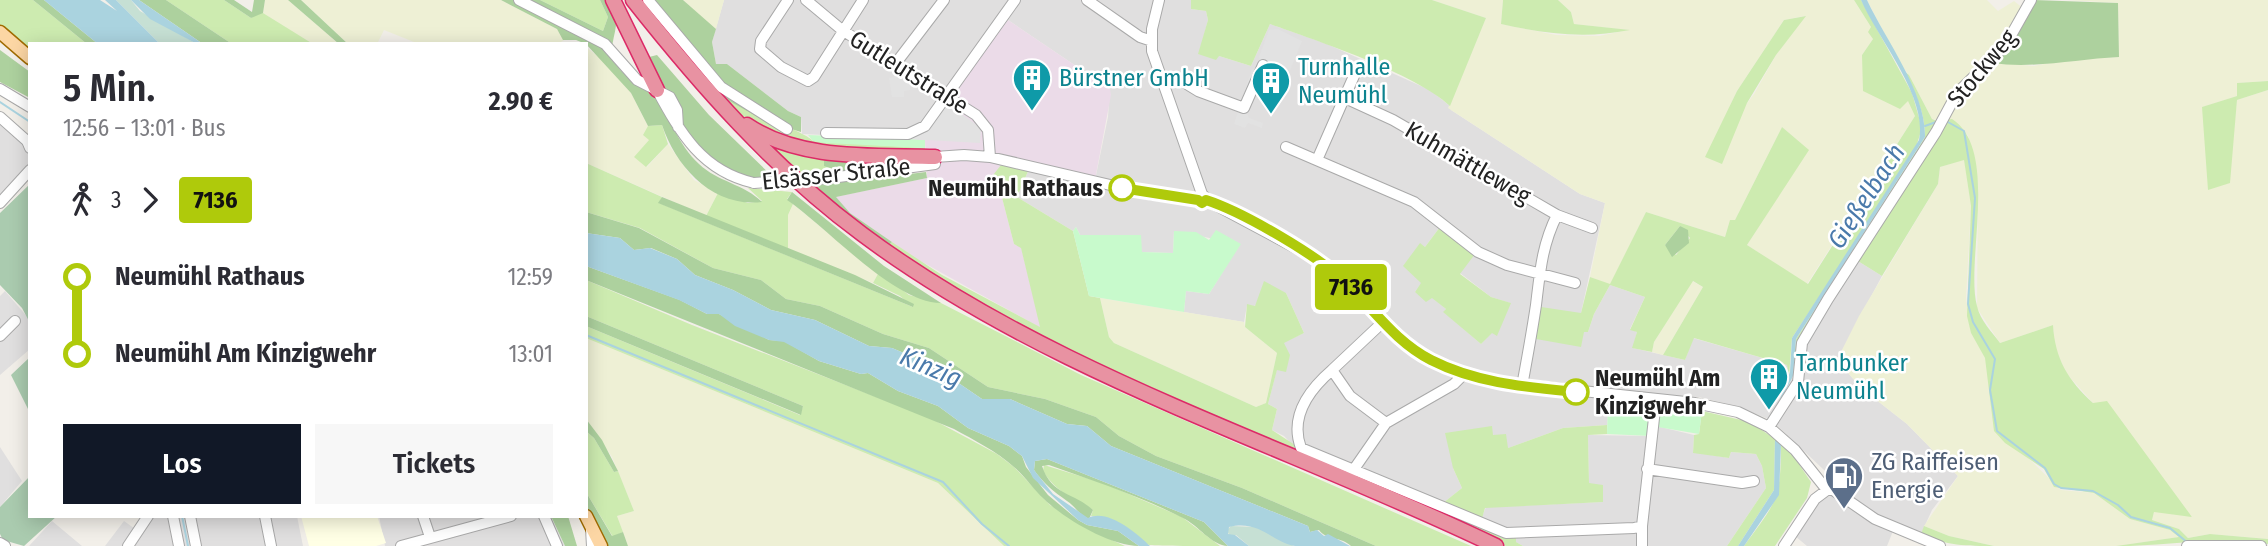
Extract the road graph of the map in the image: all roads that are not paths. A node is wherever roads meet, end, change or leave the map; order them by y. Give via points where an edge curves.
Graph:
1 (519, 0) edge
2 (613, 0) edge
3 (623, 0) edge
4 (633, 0) edge
5 (648, 0) edge
6 (788, 0) edge
7 (806, 0) edge
8 (863, 0) edge
9 (944, 0) edge
10 (1015, 0) edge
11 (1087, 0) edge
12 (1159, 0) edge
13 (2031, 0) edge
14 (842, 30) junction
15 (0, 32) edge
16 (1152, 41) junction
17 (28, 56) edge
18 (641, 63) junction
19 (896, 64) junction
20 (1264, 65) dead end
21 (1357, 69) dead end
22 (637, 80) junction
23 (1161, 82) junction
24 (0, 89) edge
25 (657, 90) junction
26 (948, 95) junction
27 (1345, 98) junction
28 (720, 105) junction
29 (28, 106) edge
30 (0, 117) edge
31 (787, 129) dead end
32 (826, 133) dead end
33 (28, 143) edge
34 (1286, 147) dead end
35 (990, 157) junction
36 (1317, 160) junction
37 (934, 161) junction
38 (28, 172) edge
39 (1202, 198) junction
40 (0, 203) edge
41 (1557, 215) junction
42 (1592, 228) dead end
43 (1538, 273) junction
44 (1575, 283) dead end
45 (15, 321) dead end
46 (1382, 322) junction
47 (0, 336) edge
48 (1332, 370) junction
49 (1464, 374) junction
50 (1522, 386) junction
51 (1656, 400) junction
52 (1386, 424) junction
53 (1769, 427) junction
54 (1647, 469) junction
55 (1352, 472) junction
56 (1754, 481) dead end
57 (1826, 490) junction
58 (147, 518) edge
59 (173, 518) edge
60 (191, 518) edge
61 (265, 518) edge
62 (424, 518) edge
63 (503, 518) edge
64 (545, 518) edge
65 (588, 519) edge
66 (1642, 526) junction
67 (430, 537) junction
68 (0, 543) edge
69 (5, 546) edge
70 (128, 546) edge
71 (179, 546) edge
72 (196, 546) edge
73 (271, 546) edge
74 (402, 546) edge
75 (556, 546) edge
76 (592, 546) edge
77 (601, 546) edge
78 (1479, 546) edge
79 (1496, 546) edge
80 (1642, 546) edge
81 (1784, 546) edge
82 (1940, 546) edge
83 (2188, 546) edge
84 (2261, 546) edge

1 - 22 street via 605,44
2 - 18 highway
3 - 78 highway via 671,61 751,147 860,242 930,290 1082,370
4 - 28 highway
5 - 31 street via 721,87
6 - 14 street via 763,37 761,49 767,58 800,78 808,81 814,77
7 - 14 street, Gutleutstraße
8 - 14 street
9 - 19 street
10 - 26 street
11 - 16 street
12 - 16 street
13 - 53 street, Stockweg via 2005,46 1957,93 1828,299 1802,344 1798,382
14 - 19 street, Gutleutstraße
15 - 17 main road
16 - 23 street
18 - 22 highway via 643,76
18 - 25 highway
19 - 26 street, Gutleutstraße
20 - 23 street via 1244,108 1180,80
21 - 27 street
22 - 25 street
23 - 39 street
24 - 29 street
25 - 37 street, Elsässer Straße, bridge via 673,102 678,127 709,164 754,183 831,178
26 - 32 street via 925,126 908,134
26 - 35 street, Gutleutstraße via 985,126
27 - 36 street
27 - 41 street, Kuhmättleweg via 1393,120
28 - 37 highway via 760,134 795,147
28 - 79 highway via 829,208 955,295 1108,374
30 - 33 street
34 - 36 street
35 - 37 street, Elsässer Straße via 964,155
35 - 39 street, Elsässer Straße via 1149,194
36 - 43 street via 1414,202 1478,252
38 - 40 street
39 - 46 street, Elsässer Straße via 1322,262
41 - 42 street, Kuhmättleweg
41 - 43 street
43 - 44 street
43 - 50 street
45 - 47 street
46 - 48 street
46 - 49 street, Elsässer Straße via 1419,352
48 - 52 street via 1350,396
48 - 55 street via 1307,396 1299,443 1308,453
49 - 50 street, Elsässer Straße
49 - 52 street
50 - 51 street, Elsässer Straße
51 - 53 street, Elsässer Straße via 1717,407
51 - 54 street
52 - 55 street
53 - 57 street, Elsässer Straße via 1795,450
54 - 56 street
54 - 66 street
55 - 66 street via 1506,533
57 - 81 street
57 - 82 street, Elsässer Straße via 1833,490 1875,519
58 - 70 street
59 - 71 street
60 - 72 street
61 - 73 street
62 - 67 street
63 - 67 street
64 - 75 street
65 - 76 street
65 - 77 main road
66 - 80 street
67 - 74 street
68 - 69 street
83 - 84 street

